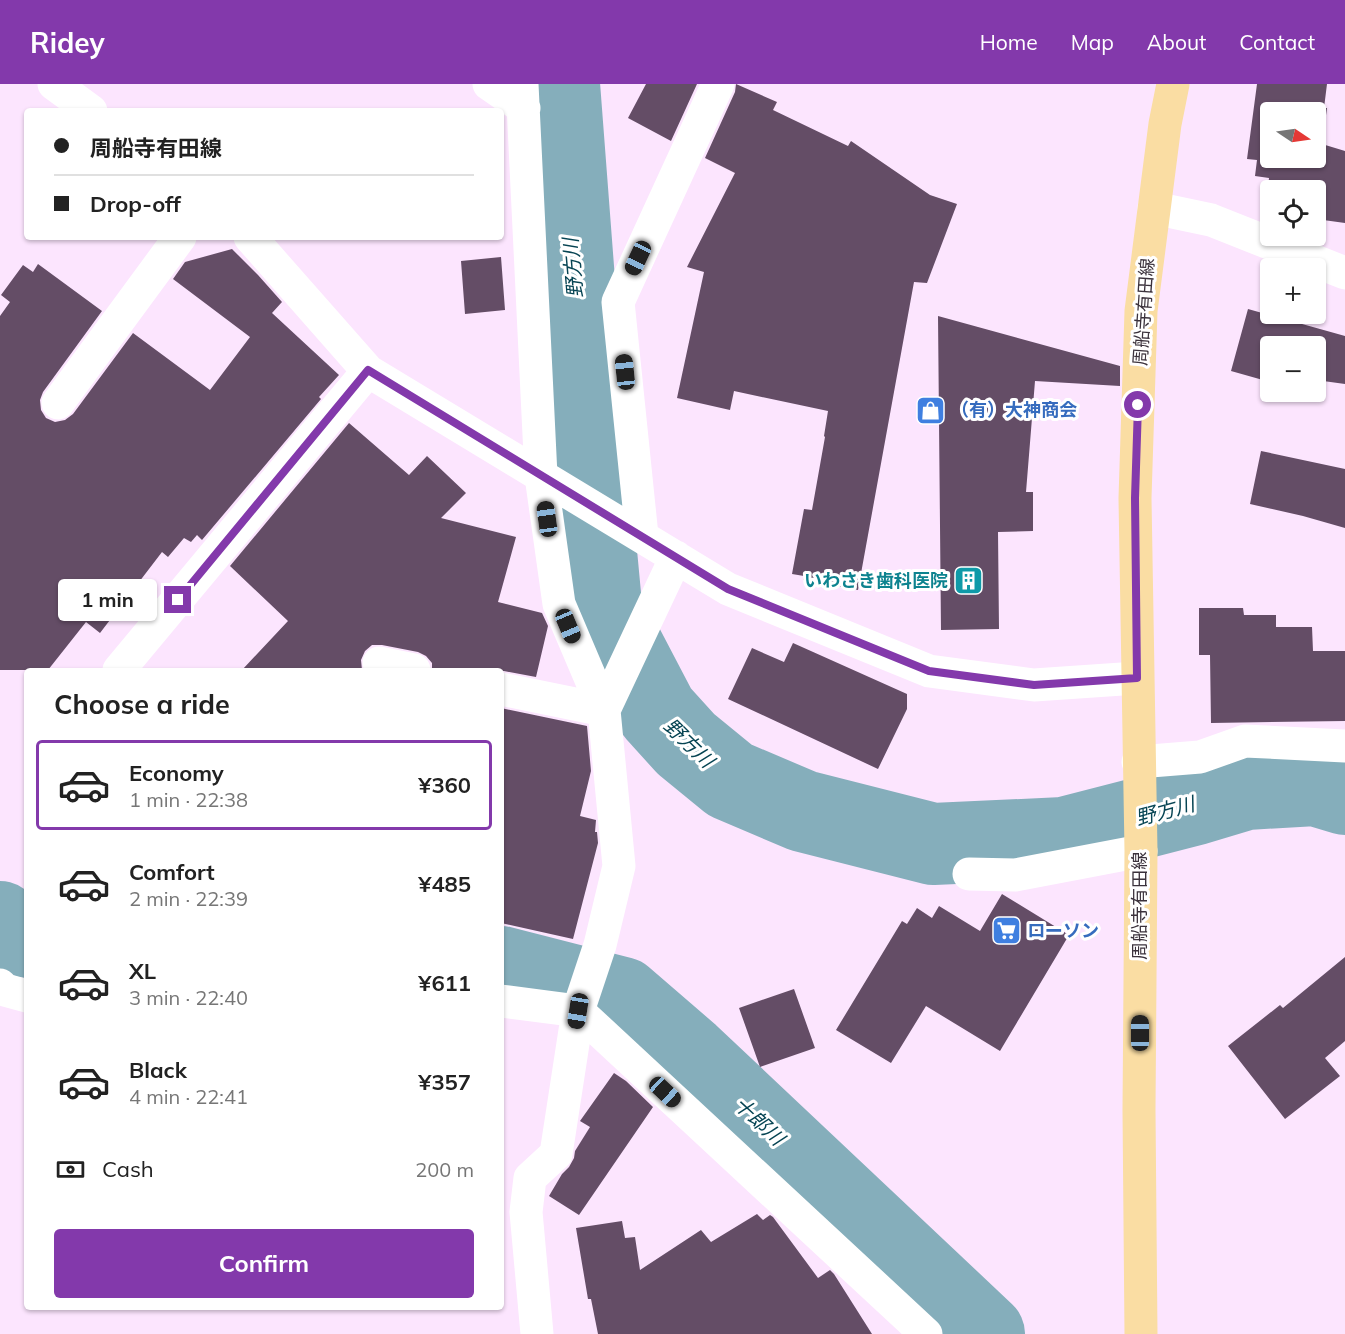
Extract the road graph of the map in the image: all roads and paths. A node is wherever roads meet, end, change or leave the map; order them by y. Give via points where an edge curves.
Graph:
1 (54, 84) edge
2 (489, 84) edge
3 (718, 84) edge
4 (1173, 84) edge
5 (523, 96) edge
6 (87, 108) edge
7 (1154, 208) junction
8 (178, 240) edge
9 (253, 240) edge
10 (1345, 273) edge
11 (368, 370) junction
12 (58, 403) dead end
13 (550, 481) junction
14 (634, 532) junction
15 (676, 558) junction
16 (379, 663) dead end
17 (121, 668) edge
18 (404, 668) edge
19 (1137, 678) junction
20 (504, 690) edge
21 (604, 710) junction
22 (1345, 746) edge
23 (1138, 762) junction
24 (1141, 851) junction
25 (969, 874) dead end
26 (0, 985) edge
27 (24, 995) edge
28 (504, 1001) edge
29 (578, 1011) junction
30 (537, 1334) edge
31 (926, 1334) edge
32 (1141, 1334) edge

1 - 6 street
2 - 5 street
3 - 14 street via 618,302
4 - 7 main road, 周船寺有田線
5 - 13 street
7 - 10 street via 1211,220
7 - 19 main road, 周船寺有田線 via 1141,311 1135,498
8 - 12 street
9 - 11 street
11 - 13 street
11 - 17 street
13 - 14 street
13 - 21 street via 559,604
14 - 15 street
15 - 19 street via 728,589 929,671 1034,685
15 - 21 street
16 - 18 street
19 - 23 main road, 周船寺有田線
20 - 21 street
21 - 29 street via 619,866 600,945
22 - 23 street via 1245,741 1200,757
23 - 24 main road, 周船寺有田線
24 - 25 street via 1014,875
24 - 32 main road, 周船寺有田線
26 - 27 street
28 - 29 street
29 - 30 street via 556,1154 530,1178 526,1212
29 - 31 street

